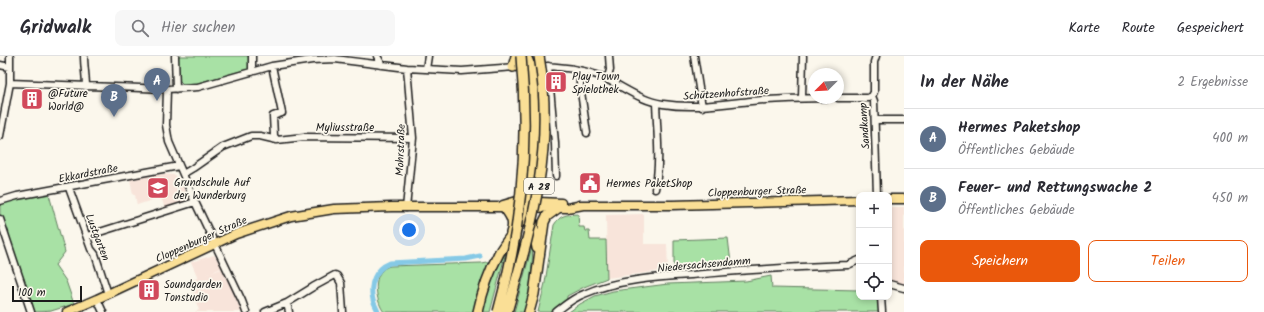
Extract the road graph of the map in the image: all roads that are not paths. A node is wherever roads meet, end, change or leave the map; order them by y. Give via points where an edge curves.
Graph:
1 (10, 56) edge
2 (84, 56) edge
3 (175, 56) edge
4 (252, 56) edge
5 (377, 56) edge
6 (428, 56) edge
7 (516, 56) edge
8 (521, 56) edge
9 (526, 56) edge
10 (535, 56) edge
11 (539, 56) edge
12 (610, 56) edge
13 (694, 56) edge
14 (803, 56) edge
15 (876, 56) edge
16 (312, 58) edge
17 (382, 65) junction
18 (0, 66) edge
19 (272, 66) junction
20 (533, 66) junction
21 (548, 66) junction
22 (10, 67) junction
23 (513, 67) junction
24 (407, 68) junction
25 (426, 69) junction
26 (580, 71) junction
27 (252, 72) junction
28 (607, 80) junction
29 (10, 84) junction
30 (86, 87) junction
31 (167, 89) junction
32 (176, 89) junction
33 (872, 96) junction
34 (802, 98) junction
35 (808, 98) edge
36 (844, 98) edge
37 (656, 103) junction
38 (702, 106) junction
39 (875, 120) junction
40 (904, 120) edge
41 (587, 133) dead end
42 (0, 136) edge
43 (413, 138) junction
44 (277, 140) junction
45 (180, 166) junction
46 (183, 174) junction
47 (556, 176) dead end
48 (69, 188) junction
49 (655, 189) dead end
50 (877, 192) edge
51 (892, 199) edge
52 (904, 199) edge
53 (856, 200) edge
54 (0, 201) edge
55 (195, 202) junction
56 (529, 204) junction
57 (583, 205) junction
58 (499, 207) junction
59 (406, 208) junction
60 (558, 208) junction
61 (0, 219) edge
62 (87, 236) junction
63 (510, 237) junction
64 (215, 244) junction
65 (538, 257) junction
66 (856, 261) edge
67 (892, 285) edge
68 (904, 288) edge
69 (108, 294) junction
70 (97, 299) junction
71 (881, 300) edge
72 (287, 303) junction
73 (31, 312) edge
74 (67, 312) edge
75 (103, 312) edge
76 (246, 312) edge
77 (265, 312) edge
78 (289, 312) edge
79 (343, 312) edge
80 (478, 312) edge
81 (498, 312) edge
82 (507, 312) edge
83 (529, 312) edge
84 (556, 312) edge
85 (882, 312) edge

1 - 22 street
2 - 30 street
3 - 32 street
4 - 27 street
5 - 17 street
6 - 25 street
7 - 23 highway
8 - 81 highway, A 28, bridge via 525,106 523,169 516,234
9 - 20 highway
10 - 20 highway
11 - 82 highway, A 28, bridge via 544,105 540,176 534,214
12 - 28 street
13 - 38 street
14 - 34 street
15 - 33 street, Sandkamp
16 - 17 street, Schützenhofstraße
16 - 19 street, Schützenhofstraße
17 - 24 street, Schützenhofstraße
18 - 22 street
19 - 27 street, Schützenhofstraße
19 - 44 street via 282,113 273,116 274,136
20 - 21 street, Schützenhofstraße
20 - 23 street, Schützenhofstraße
20 - 56 main road via 539,125 536,168
21 - 26 street, Schützenhofstraße
21 - 47 street
22 - 29 street
23 - 25 street, Schützenhofstraße via 462,71
24 - 25 street, Schützenhofstraße
24 - 43 street, Mohrstraße
26 - 28 street, Schützenhofstraße
26 - 41 street
27 - 32 street, Schützenhofstraße
28 - 37 street, Schützenhofstraße
29 - 30 street, Schützenhofstraße
29 - 42 street
30 - 31 street, Schützenhofstraße
31 - 32 street, Schützenhofstraße
31 - 45 street via 167,133
33 - 36 street
33 - 39 street, Sandkamp
34 - 35 street, Schützenhofstraße
34 - 38 street, Schützenhofstraße
37 - 38 street, Schützenhofstraße via 685,107
37 - 49 street
39 - 40 street
39 - 50 street, Sandkamp
43 - 44 street, Myliusstraße via 304,137
43 - 59 street, Mohrstraße
44 - 46 street, Myliusstraße via 250,136 223,147
45 - 46 street
45 - 48 street, Ekkardstraße
46 - 55 street
48 - 54 street, Ekkardstraße
48 - 62 street, Lustgarten
51 - 52 main road
53 - 57 main road, Cloppenburger Straße
55 - 62 street
55 - 64 street
56 - 57 main road, Cloppenburger Straße
56 - 58 main road, Cloppenburger Straße
56 - 60 main road, Cloppenburger Straße
56 - 63 highway
56 - 65 highway
57 - 60 main road, Cloppenburger Straße
58 - 59 main road, Cloppenburger Straße
58 - 63 highway via 512,218
59 - 64 main road, Cloppenburger Straße via 334,209 299,215 250,228
60 - 65 highway via 545,219
61 - 73 street
62 - 69 street, Lustgarten
63 - 80 highway via 495,262
64 - 69 main road, Cloppenburger Straße
64 - 76 street
65 - 83 highway via 534,294
66 - 84 street, Niedersachsendamm via 848,265 742,270 638,280 584,294
67 - 68 street
69 - 70 main road, Cloppenburger Straße
70 - 74 main road, Cloppenburger Straße
70 - 75 street
71 - 85 street
72 - 77 street
72 - 78 street
72 - 79 street via 331,276 337,276 341,283

